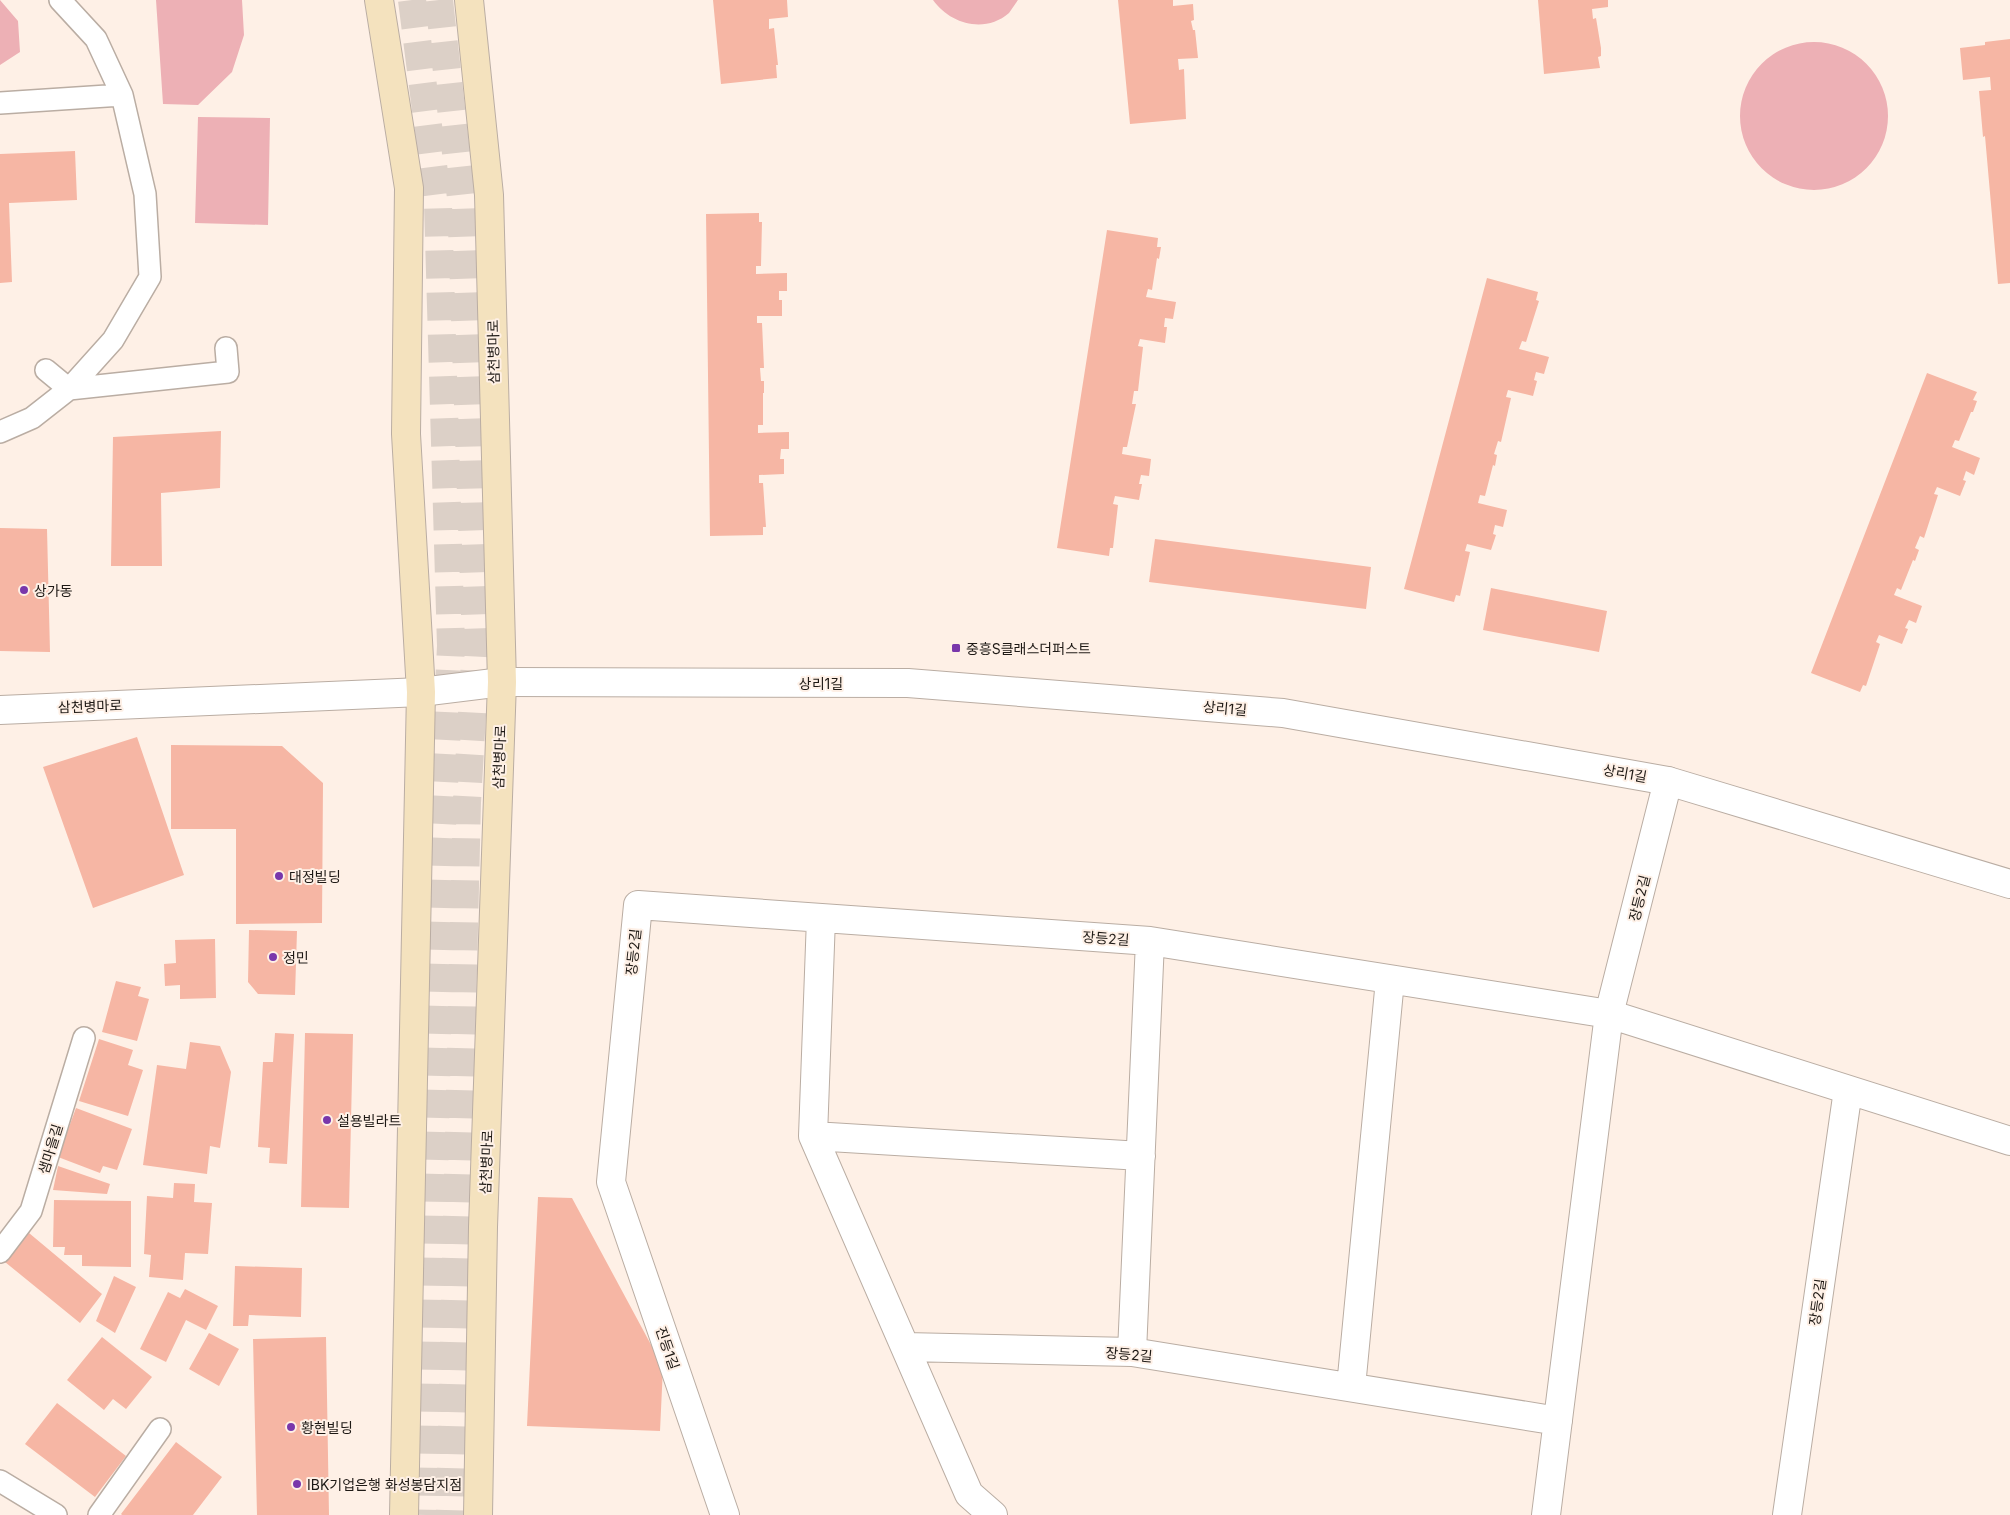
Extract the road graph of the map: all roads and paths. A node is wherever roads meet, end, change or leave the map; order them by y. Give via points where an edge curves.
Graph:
1 (60, 0) edge
2 (379, 0) edge
3 (469, 0) edge
4 (122, 95) junction
5 (0, 103) edge
6 (226, 348) dead end
7 (46, 370) dead end
8 (69, 389) junction
9 (0, 432) edge
10 (502, 682) junction
11 (421, 692) junction
12 (0, 710) edge
13 (1668, 781) junction
14 (2010, 884) edge
15 (821, 918) junction
16 (1150, 941) junction
17 (1390, 980) junction
18 (1610, 1014) junction
19 (84, 1038) dead end
20 (1848, 1090) junction
21 (813, 1136) junction
22 (2010, 1141) edge
23 (1141, 1156) junction
24 (611, 1182) joint
25 (0, 1252) edge
26 (905, 1347) junction
27 (1132, 1352) junction
28 (1351, 1387) junction
29 (1558, 1421) junction
30 (160, 1429) dead end
31 (0, 1480) edge
32 (56, 1515) edge
33 (99, 1515) edge
34 (404, 1515) edge
35 (478, 1515) edge
36 (725, 1515) edge
37 (993, 1515) edge
38 (1546, 1515) edge
39 (1787, 1515) edge

1 - 4 lane via 96,39
2 - 11 main road via 409,188 406,434
3 - 10 main road, 삼천병마로 via 489,195
4 - 5 lane
4 - 8 lane via 145,194 150,276 113,340
6 - 8 lane via 228,372
7 - 8 lane
8 - 9 lane via 32,418
10 - 11 street, 상리1길
10 - 13 street, 상리1길 via 908,683 1283,713
10 - 35 main road, 삼천병마로 via 484,1217
11 - 12 street, 삼천병마로
11 - 34 main road
13 - 14 street, 상리1길
13 - 18 street, 장등2길
15 - 16 street, 장등2길
15 - 21 street
15 - 24 street, 장등2길 via 638,905
16 - 17 street, 장등2길
16 - 23 street
17 - 18 street, 장등2길
17 - 28 street
18 - 20 street, 장등2길
18 - 29 street, 장등2길
19 - 25 lane, 샘마을길 via 31,1211
20 - 22 street, 장등2길
20 - 39 street, 장등2길
21 - 23 street
21 - 26 street
23 - 27 street
24 - 36 street, 진등1길
26 - 27 street, 장등2길
26 - 37 street via 969,1494
27 - 28 street, 장등2길
28 - 29 street, 장등2길
29 - 38 street, 장등2길
30 - 33 lane
31 - 32 lane

